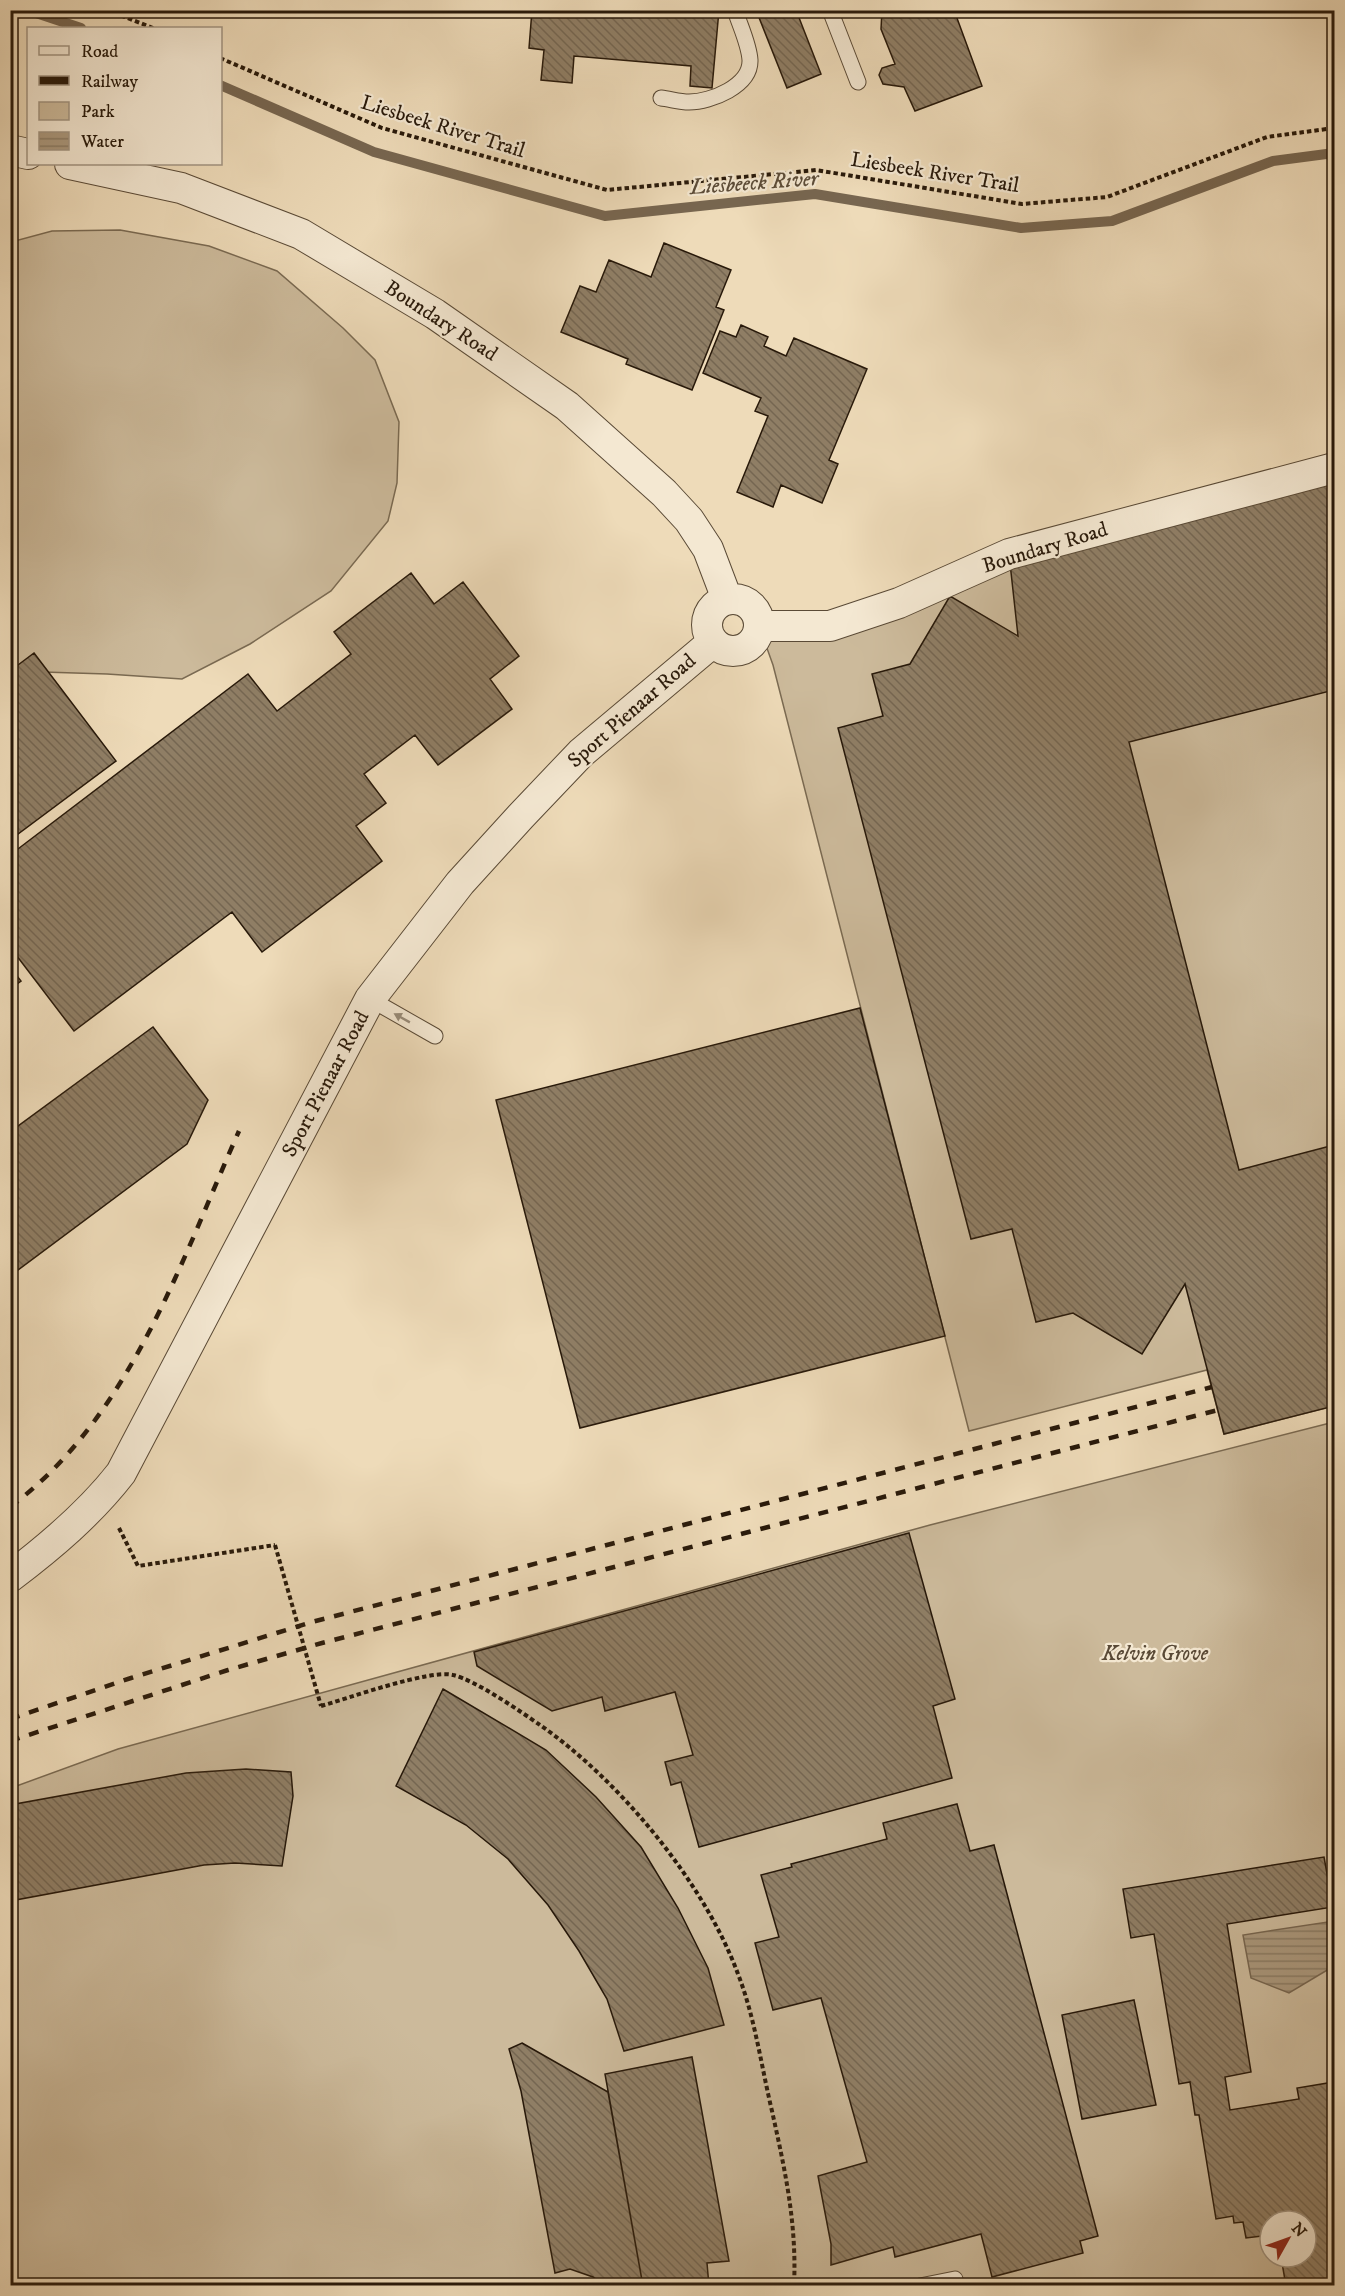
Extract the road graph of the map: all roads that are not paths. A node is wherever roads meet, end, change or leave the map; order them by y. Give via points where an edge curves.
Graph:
1 (735, 10) edge
2 (830, 10) edge
3 (858, 82) dead end
4 (661, 98) dead end
5 (10, 150) edge
6 (27, 154) edge
7 (75, 165) edge
8 (1335, 468) edge
9 (727, 599) junction
10 (759, 626) junction
11 (712, 642) junction
12 (370, 999) junction
13 (435, 1036) dead end
14 (10, 1577) edge
15 (955, 2279) dead end
16 (920, 2286) edge

1 - 4 lane via 750,57 750,68 744,77 714,97 690,102
2 - 3 lane
5 - 6 street
7 - 9 street, Boundary Road via 181,188 301,234 435,314 567,406 664,493 708,549
8 - 10 street, Boundary Road via 1009,554 899,603 830,626
9 - 10 street via 750,604
9 - 11 street via 714,606 707,619 706,629
10 - 11 street via 754,640 743,649 724,650
11 - 12 street, Sport Pienaar Road via 581,753 460,883
13 -> 12 lane
12 - 14 street, Sport Pienaar Road via 121,1473 83,1517
15 - 16 lane

